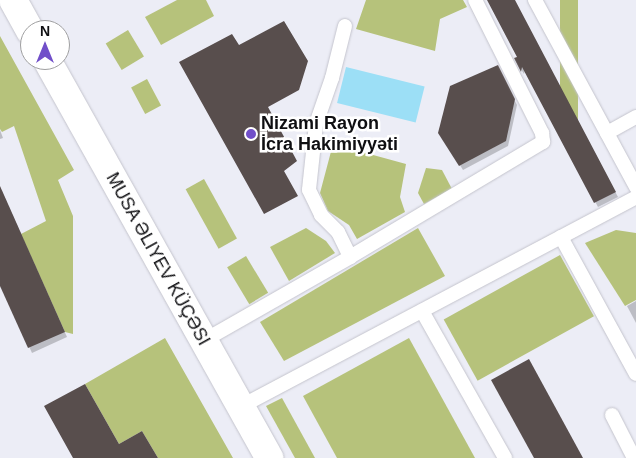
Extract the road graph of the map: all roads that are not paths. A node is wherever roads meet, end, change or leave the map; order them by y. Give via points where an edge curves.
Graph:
1 (475, 0) edge
2 (535, 0) edge
3 (17, 1) edge
4 (25, 20) edge
5 (345, 26) dead end
6 (52, 70) edge
7 (636, 117) edge
8 (607, 133) junction
9 (636, 187) edge
10 (636, 197) edge
11 (561, 237) junction
12 (350, 257) junction
13 (422, 311) junction
14 (203, 341) junction
15 (636, 374) edge
16 (240, 407) junction
17 (612, 416) dead end
18 (269, 458) edge
19 (505, 458) edge
20 (634, 458) edge

1 - 12 lane via 542,133 543,142
2 - 8 lane
3 - 4 street
5 - 12 lane via 316,124 309,190 321,215 338,232
6 - 14 street, MUSA ƏLIYEV KÜÇƏSI
7 - 8 lane
8 - 9 lane
10 - 11 lane
11 - 13 lane
11 - 15 lane
12 - 14 lane
13 - 16 lane
13 - 19 lane
14 - 16 street, MUSA ƏLIYEV KÜÇƏSI
16 - 18 street, MUSA ƏLIYEV KÜÇƏSI
17 - 20 lane

